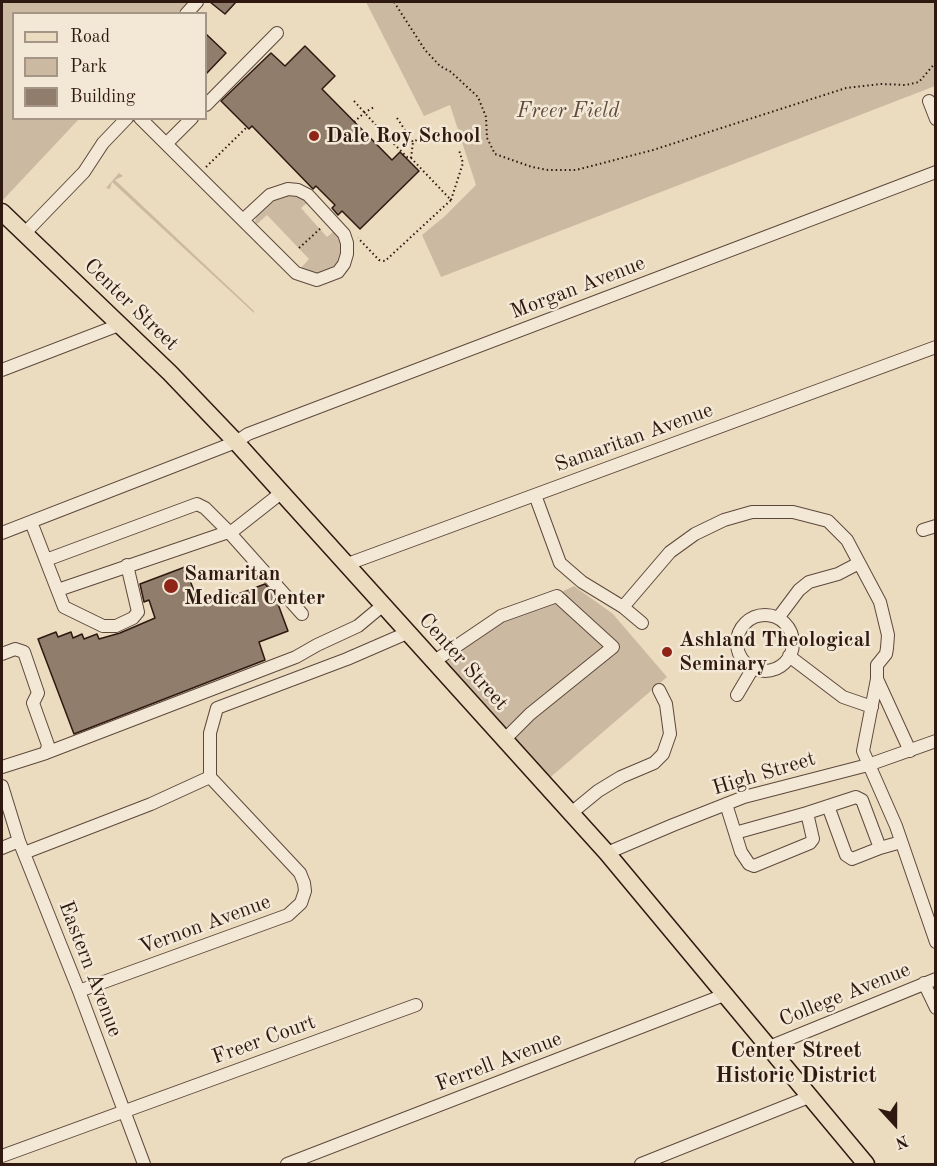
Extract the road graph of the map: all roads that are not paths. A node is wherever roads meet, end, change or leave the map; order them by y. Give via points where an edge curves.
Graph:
1 (277, 33) dead end
2 (208, 98) edge
3 (929, 101) dead end
4 (936, 119) edge
5 (126, 120) edge
6 (142, 120) edge
7 (190, 120) edge
8 (167, 143) junction
9 (936, 172) edge
10 (2, 212) edge
11 (243, 220) junction
12 (24, 234) junction
13 (119, 325) junction
14 (936, 347) edge
15 (2, 370) edge
16 (236, 442) junction
17 (282, 493) junction
18 (535, 495) junction
19 (31, 522) junction
20 (228, 531) junction
21 (2, 533) edge
22 (46, 560) junction
23 (859, 562) junction
24 (345, 565) junction
25 (127, 566) junction
26 (58, 590) junction
27 (382, 606) junction
28 (623, 606) junction
29 (303, 614) dead end
30 (778, 618) junction
31 (642, 623) dead end
32 (407, 633) junction
33 (2, 654) edge
34 (789, 656) junction
35 (433, 662) junction
36 (753, 668) junction
37 (877, 679) junction
38 (658, 690) dead end
39 (737, 695) dead end
40 (872, 707) junction
41 (504, 740) junction
42 (936, 741) edge
43 (910, 751) junction
44 (46, 753) junction
45 (868, 765) junction
46 (2, 767) edge
47 (210, 777) junction
48 (2, 786) edge
49 (726, 804) junction
50 (828, 806) junction
51 (807, 813) junction
52 (570, 814) junction
53 (735, 833) junction
54 (901, 842) junction
55 (22, 847) junction
56 (2, 848) edge
57 (880, 848) junction
58 (607, 853) junction
59 (936, 942) edge
60 (930, 981) edge
61 (79, 991) junction
62 (724, 995) junction
63 (416, 1005) dead end
64 (936, 1008) edge
65 (769, 1047) junction
66 (809, 1097) junction
67 (124, 1113) junction
68 (2, 1156) edge
69 (144, 1164) edge
70 (287, 1164) edge
71 (641, 1164) edge
72 (866, 1164) edge

1 - 2 street
3 - 4 street
5 - 12 street via 103,142 84,172
6 - 8 street
7 - 8 street
8 - 11 street
9 - 16 street, Morgan Avenue via 248,434
10 - 12 main road, Center Street
11 - 11 street via 296,273 317,280 338,272 347,254 344,234 309,195 298,190 270,195
12 - 13 main road, Center Street
13 - 15 street
13 - 16 main road, Center Street
14 - 18 street, Samaritan Avenue
16 - 17 main road, Center Street
16 - 19 street, Morgan Avenue
17 - 20 street
17 - 24 main road, Center Street
18 - 24 street, Samaritan Avenue
18 - 28 street via 560,563 582,582
19 - 21 street, Morgan Avenue
19 - 22 street
20 - 22 street via 197,504
20 - 25 street
20 - 29 street
22 - 26 street
23 - 28 street via 847,540 828,521 793,512 752,512 695,534 670,552
23 - 30 street via 838,574 809,582
23 - 37 street via 880,602 888,635 886,654 877,665
24 - 27 main road, Center Street
25 - 26 street
25 - 26 street via 138,612 116,626 103,626 64,608
27 - 32 main road, Center Street
27 - 44 street via 358,626 296,657
28 - 31 street
30 - 34 street via 792,635
30 - 36 street via 761,615 740,629 737,646 741,657
32 - 35 main road, Center Street
32 - 47 street via 217,708 210,733
33 - 44 street via 15,649 24,652 38,693 33,703 48,745
34 - 36 street via 774,669
34 - 40 street via 843,697
35 - 41 main road, Center Street
35 - 41 street via 501,616 557,596 613,647
36 - 39 street
37 - 40 street
37 - 43 street
38 - 52 street via 666,705 670,734 663,754 654,763 598,791
40 - 45 street via 863,751
41 - 52 main road, Center Street
42 - 43 street, High Street
43 - 45 street, High Street
44 - 46 street
45 - 49 street, High Street
45 - 54 street
47 - 55 street via 151,804
47 - 61 street, Vernon Avenue via 300,873 305,891 301,903 288,915
48 - 55 street, Eastern Avenue
49 - 53 street
49 - 58 street, High Street
50 - 51 street
50 - 57 street via 856,797 862,800
50 - 57 street via 846,855 852,859
51 - 53 street
51 - 53 street via 813,839 810,843 754,866 741,852
52 - 58 main road, Center Street
54 - 57 street
54 - 59 street
55 - 56 street
55 - 61 street, Eastern Avenue
58 - 62 main road, Center Street
60 - 64 street
60 - 65 street, College Avenue
61 - 67 street, Eastern Avenue
62 - 65 main road, Center Street
62 - 70 street, Ferrell Avenue
63 - 67 street, Freer Court
65 - 66 main road, Center Street
66 - 71 street
66 - 72 main road, Center Street
67 - 68 street, Freer Court
67 - 69 street, Eastern Avenue

